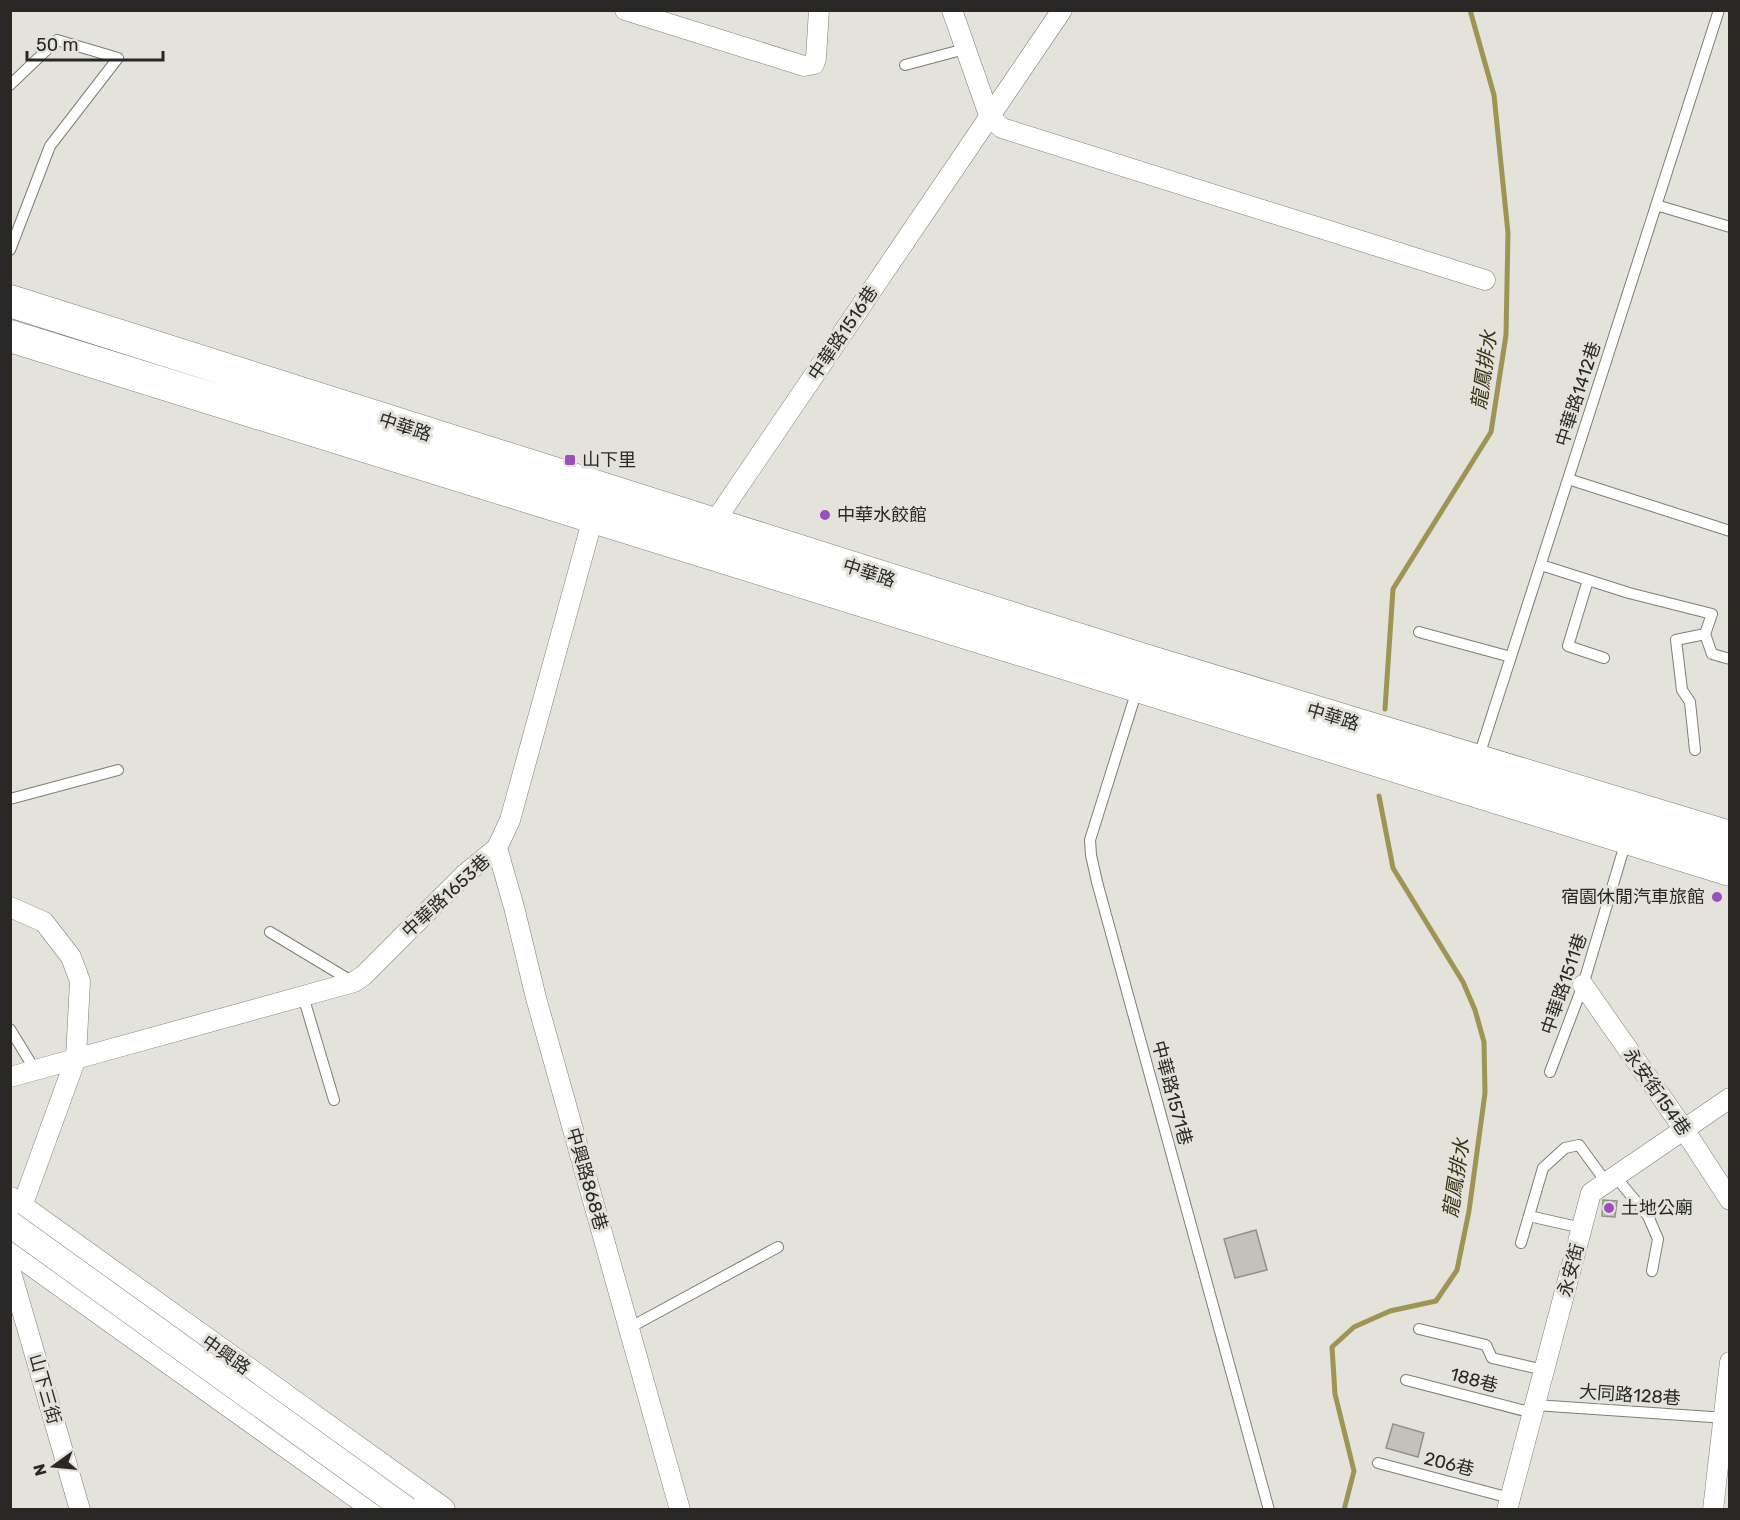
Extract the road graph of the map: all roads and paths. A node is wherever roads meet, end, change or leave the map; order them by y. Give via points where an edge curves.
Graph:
1 (625, 10) edge
2 (819, 10) edge
3 (952, 10) edge
4 (1062, 10) edge
5 (1719, 10) edge
6 (965, 49) junction
7 (905, 65) dead end
8 (10, 85) edge
9 (990, 118) junction
10 (1656, 205) junction
11 (1730, 227) edge
12 (10, 250) edge
13 (1485, 280) dead end
14 (10, 301) edge
15 (10, 336) edge
16 (1568, 479) junction
17 (597, 504) junction
18 (1730, 531) edge
19 (707, 538) junction
20 (1541, 565) junction
21 (1588, 580) junction
22 (1419, 632) dead end
23 (1705, 634) junction
24 (1511, 657) junction
25 (1604, 658) dead end
26 (1730, 658) edge
27 (1138, 686) junction
28 (1695, 750) dead end
29 (118, 770) dead end
30 (1473, 774) junction
31 (10, 799) edge
32 (1627, 837) junction
33 (1730, 837) edge
34 (497, 848) junction
35 (1730, 870) edge
36 (10, 907) edge
37 (270, 932) dead end
38 (354, 982) junction
39 (1583, 985) junction
40 (303, 996) junction
41 (10, 1029) edge
42 (76, 1058) junction
43 (35, 1070) junction
44 (1550, 1072) dead end
45 (10, 1077) edge
46 (1730, 1098) edge
47 (334, 1100) dead end
48 (1683, 1128) junction
49 (1611, 1179) junction
50 (1730, 1200) edge
51 (14, 1211) edge
52 (1529, 1216) junction
53 (1582, 1228) junction
54 (10, 1240) edge
55 (1521, 1243) dead end
56 (10, 1247) edge
57 (778, 1247) dead end
58 (10, 1263) edge
59 (10, 1269) edge
60 (1652, 1271) dead end
61 (629, 1328) junction
62 (1419, 1329) dead end
63 (1730, 1362) edge
64 (1544, 1370) junction
65 (1406, 1380) dead end
66 (1534, 1409) junction
67 (1726, 1418) edge
68 (1378, 1463) dead end
69 (1509, 1503) edge
70 (80, 1509) edge
71 (353, 1509) edge
72 (378, 1509) edge
73 (407, 1509) edge
74 (442, 1509) edge
75 (680, 1509) edge
76 (1269, 1509) edge
77 (1713, 1509) edge

1 - 2 street via 804,66 814,64 816,58
3 - 6 street
4 - 9 street, 中華路1516巷
5 - 10 lane, 中華路1412巷
6 - 7 lane
6 - 9 street
8 - 12 lane via 57,40 118,58 50,146
9 - 13 street via 1002,128
9 - 19 street, 中華路1516巷
10 - 11 lane
10 - 16 lane, 中華路1412巷
14 - 17 main road, 中華路
15 - 17 main road, 中華路
16 - 18 lane
16 - 20 lane, 中華路1412巷
17 - 19 main road, 中華路
17 - 34 street, 中華路1653巷 via 510,820
19 - 27 main road, 中華路
19 - 30 main road, 中華路 via 1141,659
20 - 21 lane
20 - 24 lane, 中華路1412巷
21 - 23 lane via 1712,614
21 - 25 lane via 1568,646
22 - 24 lane
23 - 26 lane via 1712,654
23 - 28 lane via 1676,640 1682,690 1690,702
24 - 30 lane, 中華路1412巷
27 - 30 main road, 中華路
27 - 76 lane, 中華路1571巷 via 1090,840 1091,855
29 - 31 lane
30 - 32 main road, 中華路
30 - 33 main road, 中華路
32 - 35 main road, 中華路
32 - 39 lane, 中華路1511巷
34 - 38 street, 中華路1653巷
34 - 61 street, 中興路868巷
36 - 42 street via 44,922 71,957 80,981
37 - 38 lane
38 - 40 street, 中華路1653巷
39 - 44 lane, 中華路1511巷
39 - 48 street, 永安街154巷
40 - 42 street, 中華路1653巷
40 - 47 lane
41 - 43 lane
42 - 43 street, 中華路1653巷
42 - 51 street
43 - 45 street, 中華路1653巷
46 - 48 street, 永安街
48 - 49 street, 永安街
48 - 50 street, 永安街154巷
49 - 52 lane via 1579,1145 1565,1148 1543,1168
49 - 53 street, 永安街 via 1591,1193
49 - 60 lane via 1648,1216 1658,1239
51 - 54 street
51 - 73 street, 中興路, bridge
51 - 74 street, 中興路
52 - 53 lane
52 - 55 lane
53 - 64 street, 永安街
56 - 72 street, 中興路
57 - 61 lane
58 - 71 street
59 - 70 street, 山下三街
61 - 75 street, 中興路868巷
62 - 64 lane via 1486,1345 1492,1358
63 - 67 street
64 - 66 street, 永安街
65 - 66 lane, 188巷
66 - 67 lane, 大同路128巷
66 - 69 street, 永安街
67 - 77 street
68 - 69 lane, 206巷

